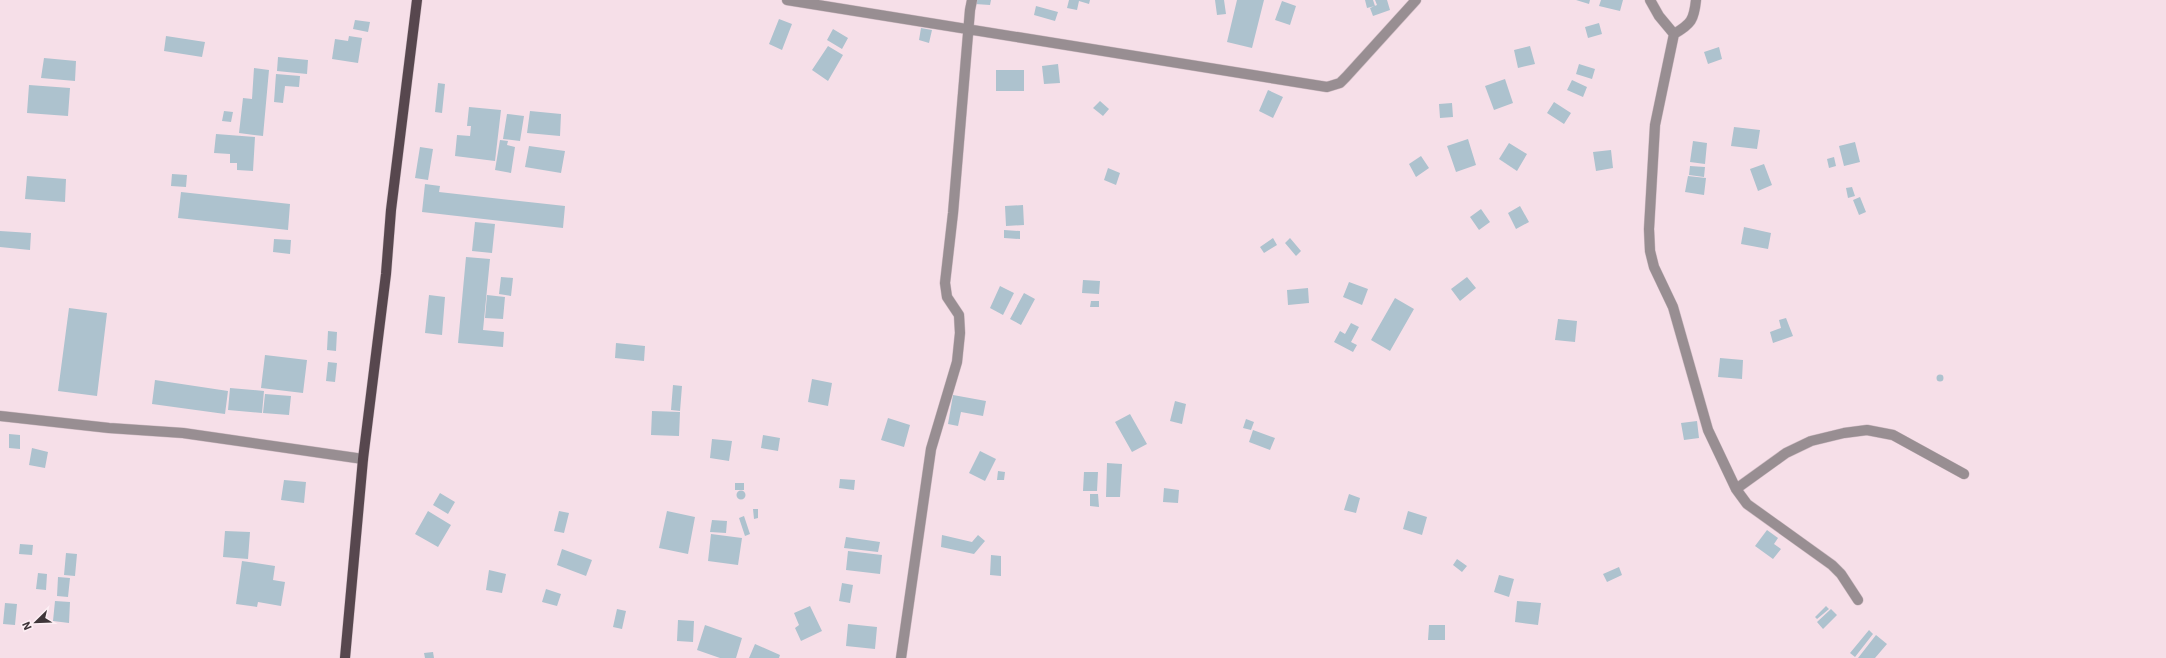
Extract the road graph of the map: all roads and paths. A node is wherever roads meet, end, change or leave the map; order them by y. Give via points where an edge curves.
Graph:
1 (417, 0) edge
2 (787, 0) edge
3 (972, 0) edge
4 (1416, 0) edge
5 (1650, 0) edge
6 (1696, 0) edge
7 (968, 30) junction
8 (1674, 34) junction
9 (0, 416) edge
10 (363, 459) junction
11 (1964, 474) dead end
12 (1736, 489) junction
13 (1858, 600) dead end
14 (345, 658) edge
15 (901, 658) edge

1 - 10 main road
2 - 7 street
3 - 7 street
4 - 7 street via 1340,83 1327,87 1032,38
5 - 8 street
6 - 8 street via 1689,25
7 - 15 street via 945,284 946,297 959,315 958,354 931,448
8 - 12 street via 1655,125 1650,251 1654,267 1673,307 1708,430
9 - 10 street via 183,433
10 - 14 main road
11 - 12 street via 1893,435 1868,430 1844,432 1811,441 1786,453
12 - 13 street via 1747,504 1842,574

